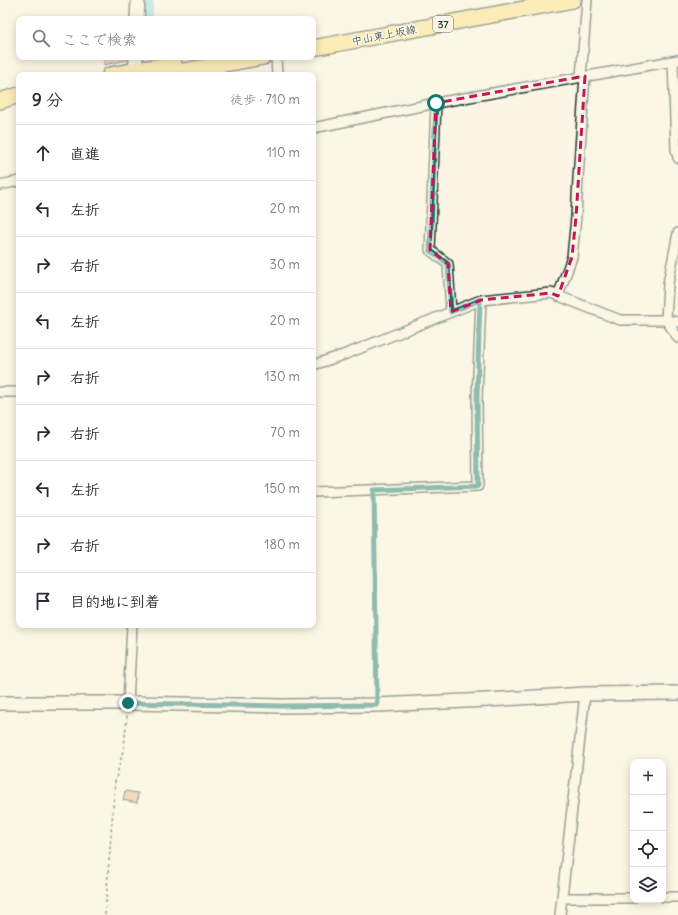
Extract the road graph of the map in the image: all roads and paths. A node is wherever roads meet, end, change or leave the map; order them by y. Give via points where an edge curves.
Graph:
1 (138, 0) edge
2 (519, 0) edge
3 (573, 0) edge
4 (587, 0) edge
5 (137, 16) edge
6 (316, 37) edge
7 (316, 47) edge
8 (187, 60) edge
9 (246, 60) edge
10 (276, 60) edge
11 (676, 60) edge
12 (135, 67) edge
13 (119, 72) edge
14 (178, 72) edge
15 (277, 72) edge
16 (583, 77) junction
17 (16, 97) edge
18 (0, 101) edge
19 (436, 103) junction
20 (16, 106) edge
21 (0, 111) edge
22 (316, 127) edge
23 (678, 158) edge
24 (16, 182) edge
25 (0, 185) edge
26 (678, 233) edge
27 (676, 256) edge
28 (558, 296) junction
29 (480, 300) junction
30 (451, 312) junction
31 (666, 320) junction
32 (678, 322) edge
33 (678, 338) edge
34 (316, 364) edge
35 (0, 392) edge
36 (16, 392) edge
37 (374, 490) junction
38 (316, 492) edge
39 (132, 628) edge
40 (678, 693) edge
41 (585, 694) junction
42 (0, 703) edge
43 (128, 703) junction
44 (377, 705) junction
45 (666, 897) edge
46 (678, 897) edge
47 (562, 898) junction
48 (630, 898) edge
49 (106, 915) edge
50 (560, 915) edge

1 - 5 street
2 - 6 main road, 中山東上坂線 / 37
3 - 7 main road, 中山東上坂線 / 37
4 - 16 street
8 - 12 main road
9 - 14 main road
10 - 15 street
11 - 16 street
11 - 23 street
12 - 13 main road
16 - 19 street
16 - 28 street via 572,257
17 - 18 main road
19 - 22 street
19 - 30 street via 430,250 448,264
20 - 21 main road
24 - 25 street
26 - 27 street
27 - 31 street via 668,284
28 - 29 street via 551,294
28 - 31 street via 620,320
29 - 30 street
29 - 37 street via 478,486
30 - 34 street
31 - 32 street
31 - 33 street
35 - 36 street
37 - 38 street
37 - 44 path
39 - 43 street
40 - 41 street
41 - 44 street
41 - 47 street
42 - 43 street
43 - 44 street
43 - 49 path via 124,747 115,782
45 - 46 street
47 - 48 street
47 - 50 street

